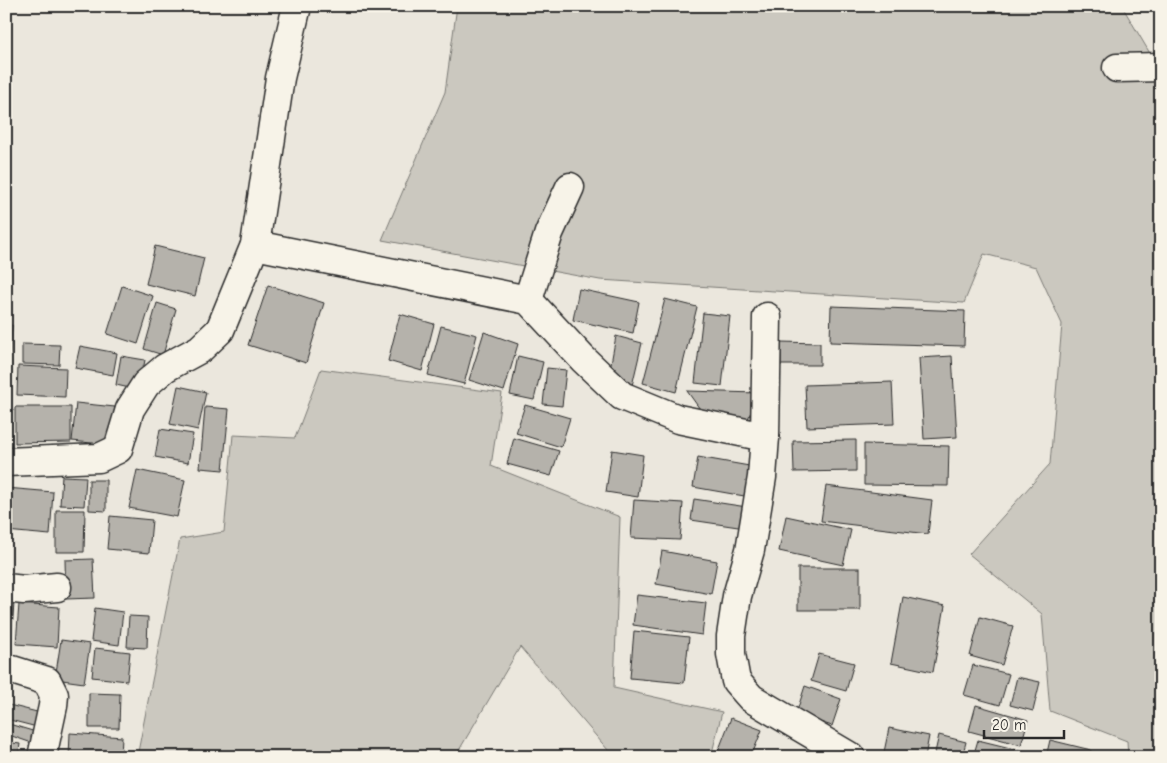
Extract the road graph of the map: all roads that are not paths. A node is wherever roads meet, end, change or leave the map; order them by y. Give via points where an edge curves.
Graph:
1 (297, 6) edge
2 (1161, 67) edge
3 (1117, 68) dead end
4 (570, 187) dead end
5 (255, 245) junction
6 (528, 300) junction
7 (767, 317) dead end
8 (765, 437) junction
9 (6, 462) edge
10 (57, 587) dead end
11 (6, 588) edge
12 (6, 668) edge
13 (42, 757) edge
14 (851, 757) edge

1 - 5 street via 280,78
2 - 3 street
4 - 6 street via 549,233
5 - 6 street
5 - 9 street via 220,330 200,349 165,368 146,384 130,409 118,449 99,458
6 - 8 street via 622,396 678,419
7 - 8 street
8 - 14 street via 761,486 731,636 736,681 750,698
10 - 11 street
12 - 13 street via 47,681 54,695

